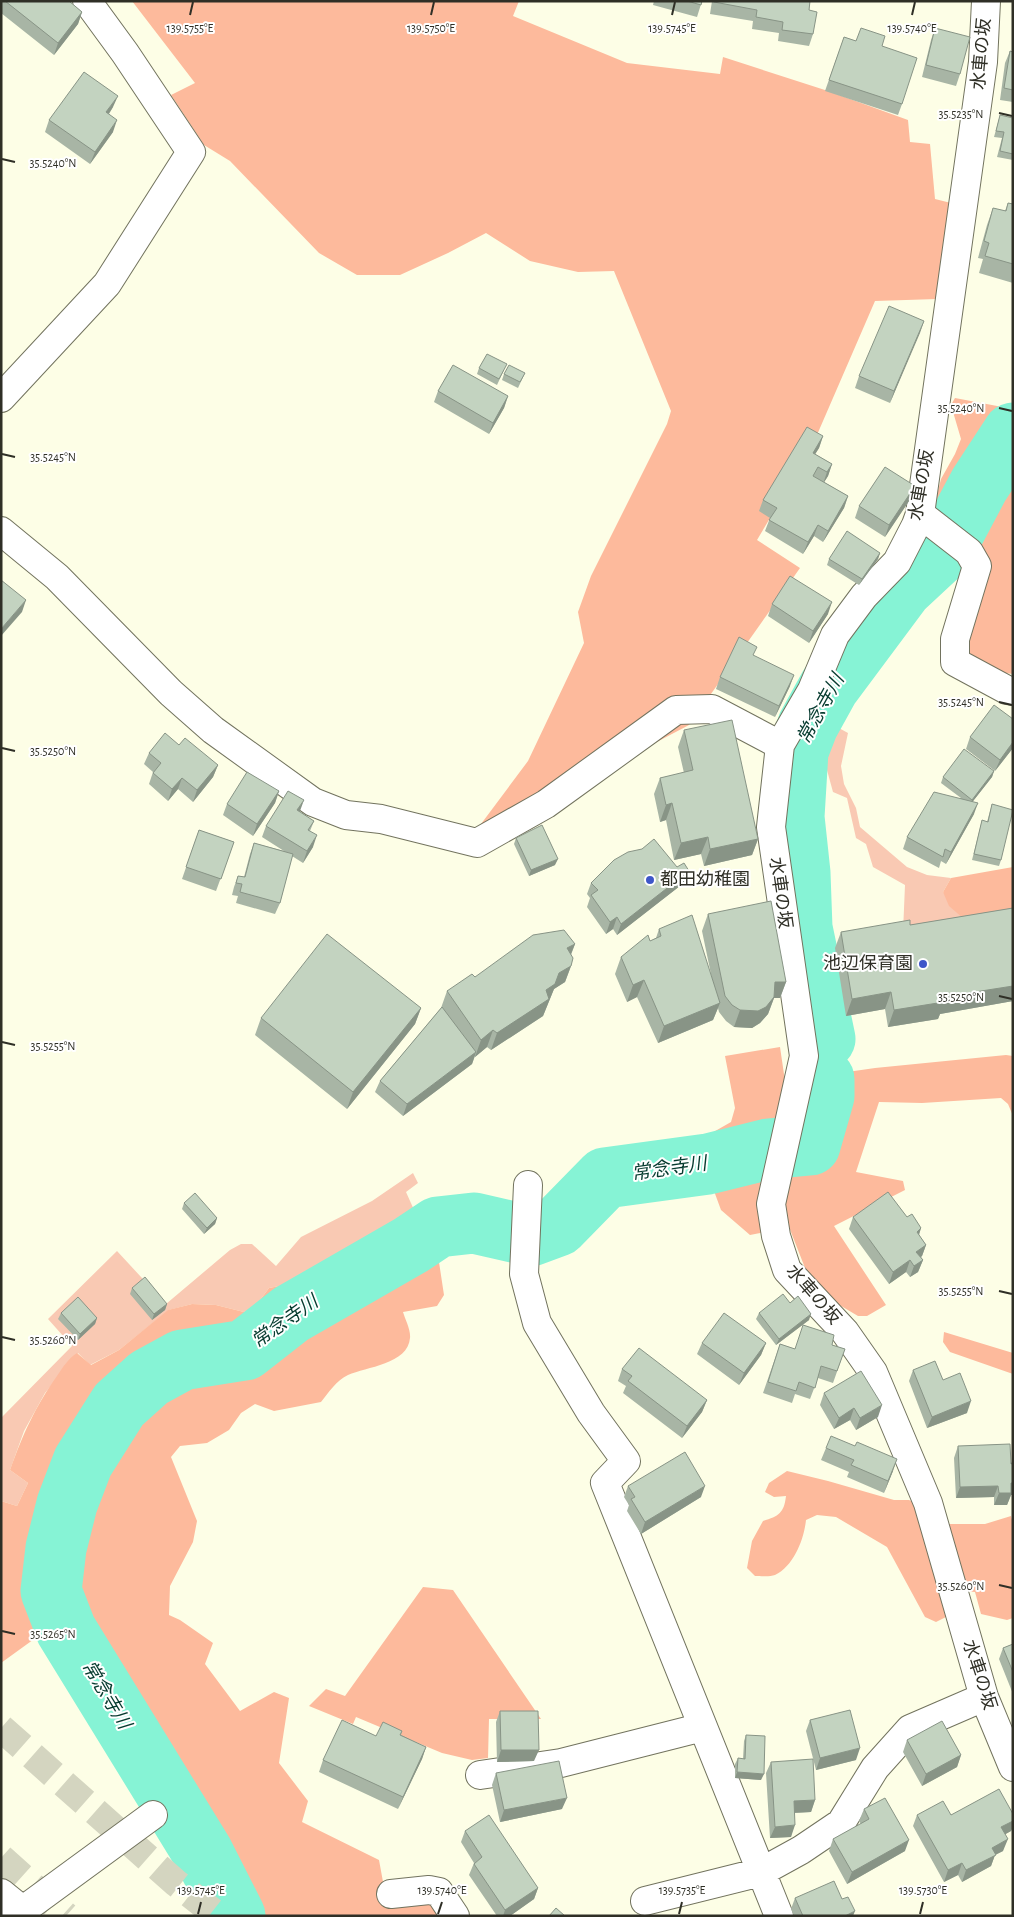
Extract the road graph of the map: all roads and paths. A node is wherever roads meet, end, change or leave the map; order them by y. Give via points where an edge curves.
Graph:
1 (87, 1) edge
2 (986, 1) edge
3 (1, 398) edge
4 (920, 514) junction
5 (1, 531) edge
6 (1013, 691) edge
7 (780, 745) junction
8 (528, 1184) dead end
9 (984, 1697) junction
10 (703, 1727) junction
11 (1013, 1767) edge
12 (480, 1775) dead end
13 (153, 1815) dead end
14 (761, 1872) junction
15 (1, 1893) edge
16 (391, 1894) dead end
17 (645, 1901) dead end
18 (19, 1913) edge
19 (455, 1916) edge
20 (779, 1916) edge

1 - 3 street via 191,152 107,284
2 - 4 street, 水車の坂 via 983,62
4 - 6 street via 969,552 977,566 955,639 955,662
4 - 7 street, 水車の坂 via 897,562 864,596 835,635 812,690
5 - 7 street via 57,577 212,730 313,802 346,815 381,819 477,843 546,804 676,710 712,709
7 - 9 street, 水車の坂 via 771,827 804,1056 771,1204 776,1236 787,1270 845,1332 873,1372 928,1503
8 - 10 street via 524,1274 537,1323 591,1413 626,1462 605,1483
9 - 11 street, 水車の坂
9 - 14 street via 910,1729 875,1768 840,1823
10 - 12 street via 561,1763
10 - 14 street
13 - 18 street
14 - 17 street
14 - 20 street
15 - 18 street
16 - 19 street via 439,1892

